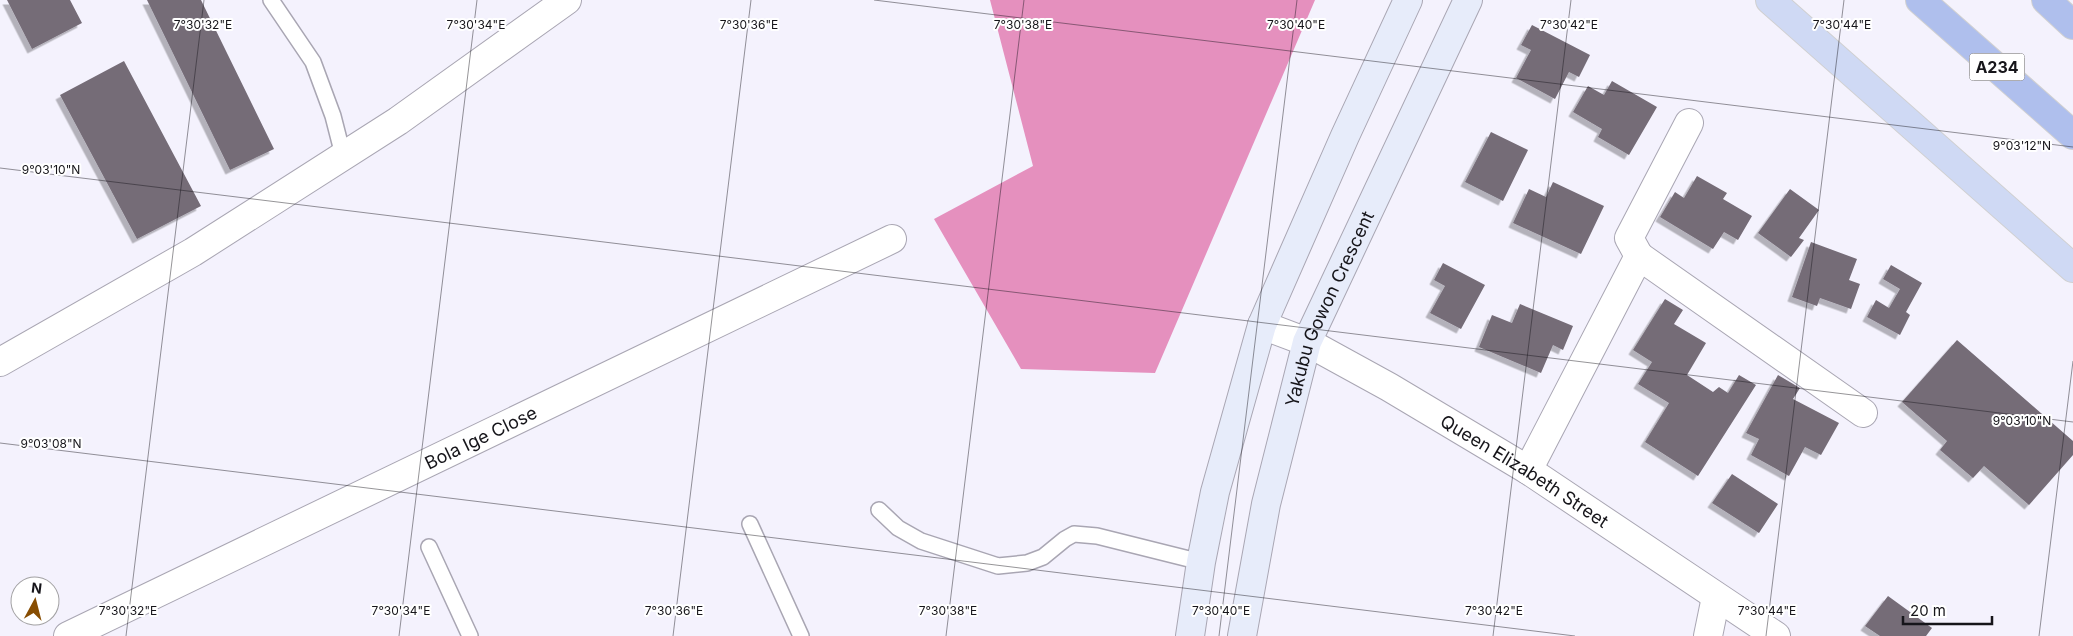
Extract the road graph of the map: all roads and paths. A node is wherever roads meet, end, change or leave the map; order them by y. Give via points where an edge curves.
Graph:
1 (271, 0) edge
2 (567, 0) edge
3 (1408, 0) edge
4 (1468, 0) edge
5 (1770, 0) edge
6 (1920, 0) edge
7 (2046, 0) edge
8 (2073, 25) edge
9 (1689, 123) dead end
10 (2073, 135) edge
11 (343, 155) junction
12 (892, 239) dead end
13 (1639, 256) junction
14 (2073, 268) edge
15 (1262, 326) junction
16 (1307, 342) junction
17 (0, 362) edge
18 (1863, 413) dead end
19 (1528, 470) junction
20 (879, 510) dead end
21 (750, 524) dead end
22 (429, 547) dead end
23 (1201, 562) junction
24 (1716, 597) junction
25 (68, 636) edge
26 (470, 636) edge
27 (801, 636) edge
28 (1190, 636) edge
29 (1242, 636) edge
30 (1708, 636) edge
31 (1776, 636) edge

1 - 11 lane via 313,62
2 - 11 street via 398,121
3 - 15 main road
4 - 16 main road, Yakubu Gowon Crescent
5 - 14 main road
6 - 10 highway, A234
7 - 8 highway
9 - 13 street via 1629,238
11 - 17 street via 193,252
12 - 25 street, Bola Ige Close
13 - 18 street
13 - 19 street
15 - 16 street, Queen Elizabeth Street
15 - 23 main road via 1215,492
16 - 19 street, Queen Elizabeth Street
16 - 29 main road, Yakubu Gowon Crescent via 1266,504
19 - 24 street, Queen Elizabeth Street
20 - 23 lane via 898,528 921,542 998,566 1027,563 1042,557 1074,534 1097,536
21 - 27 lane
22 - 26 lane
23 - 28 main road
24 - 30 street
24 - 31 street, Queen Elizabeth Street

